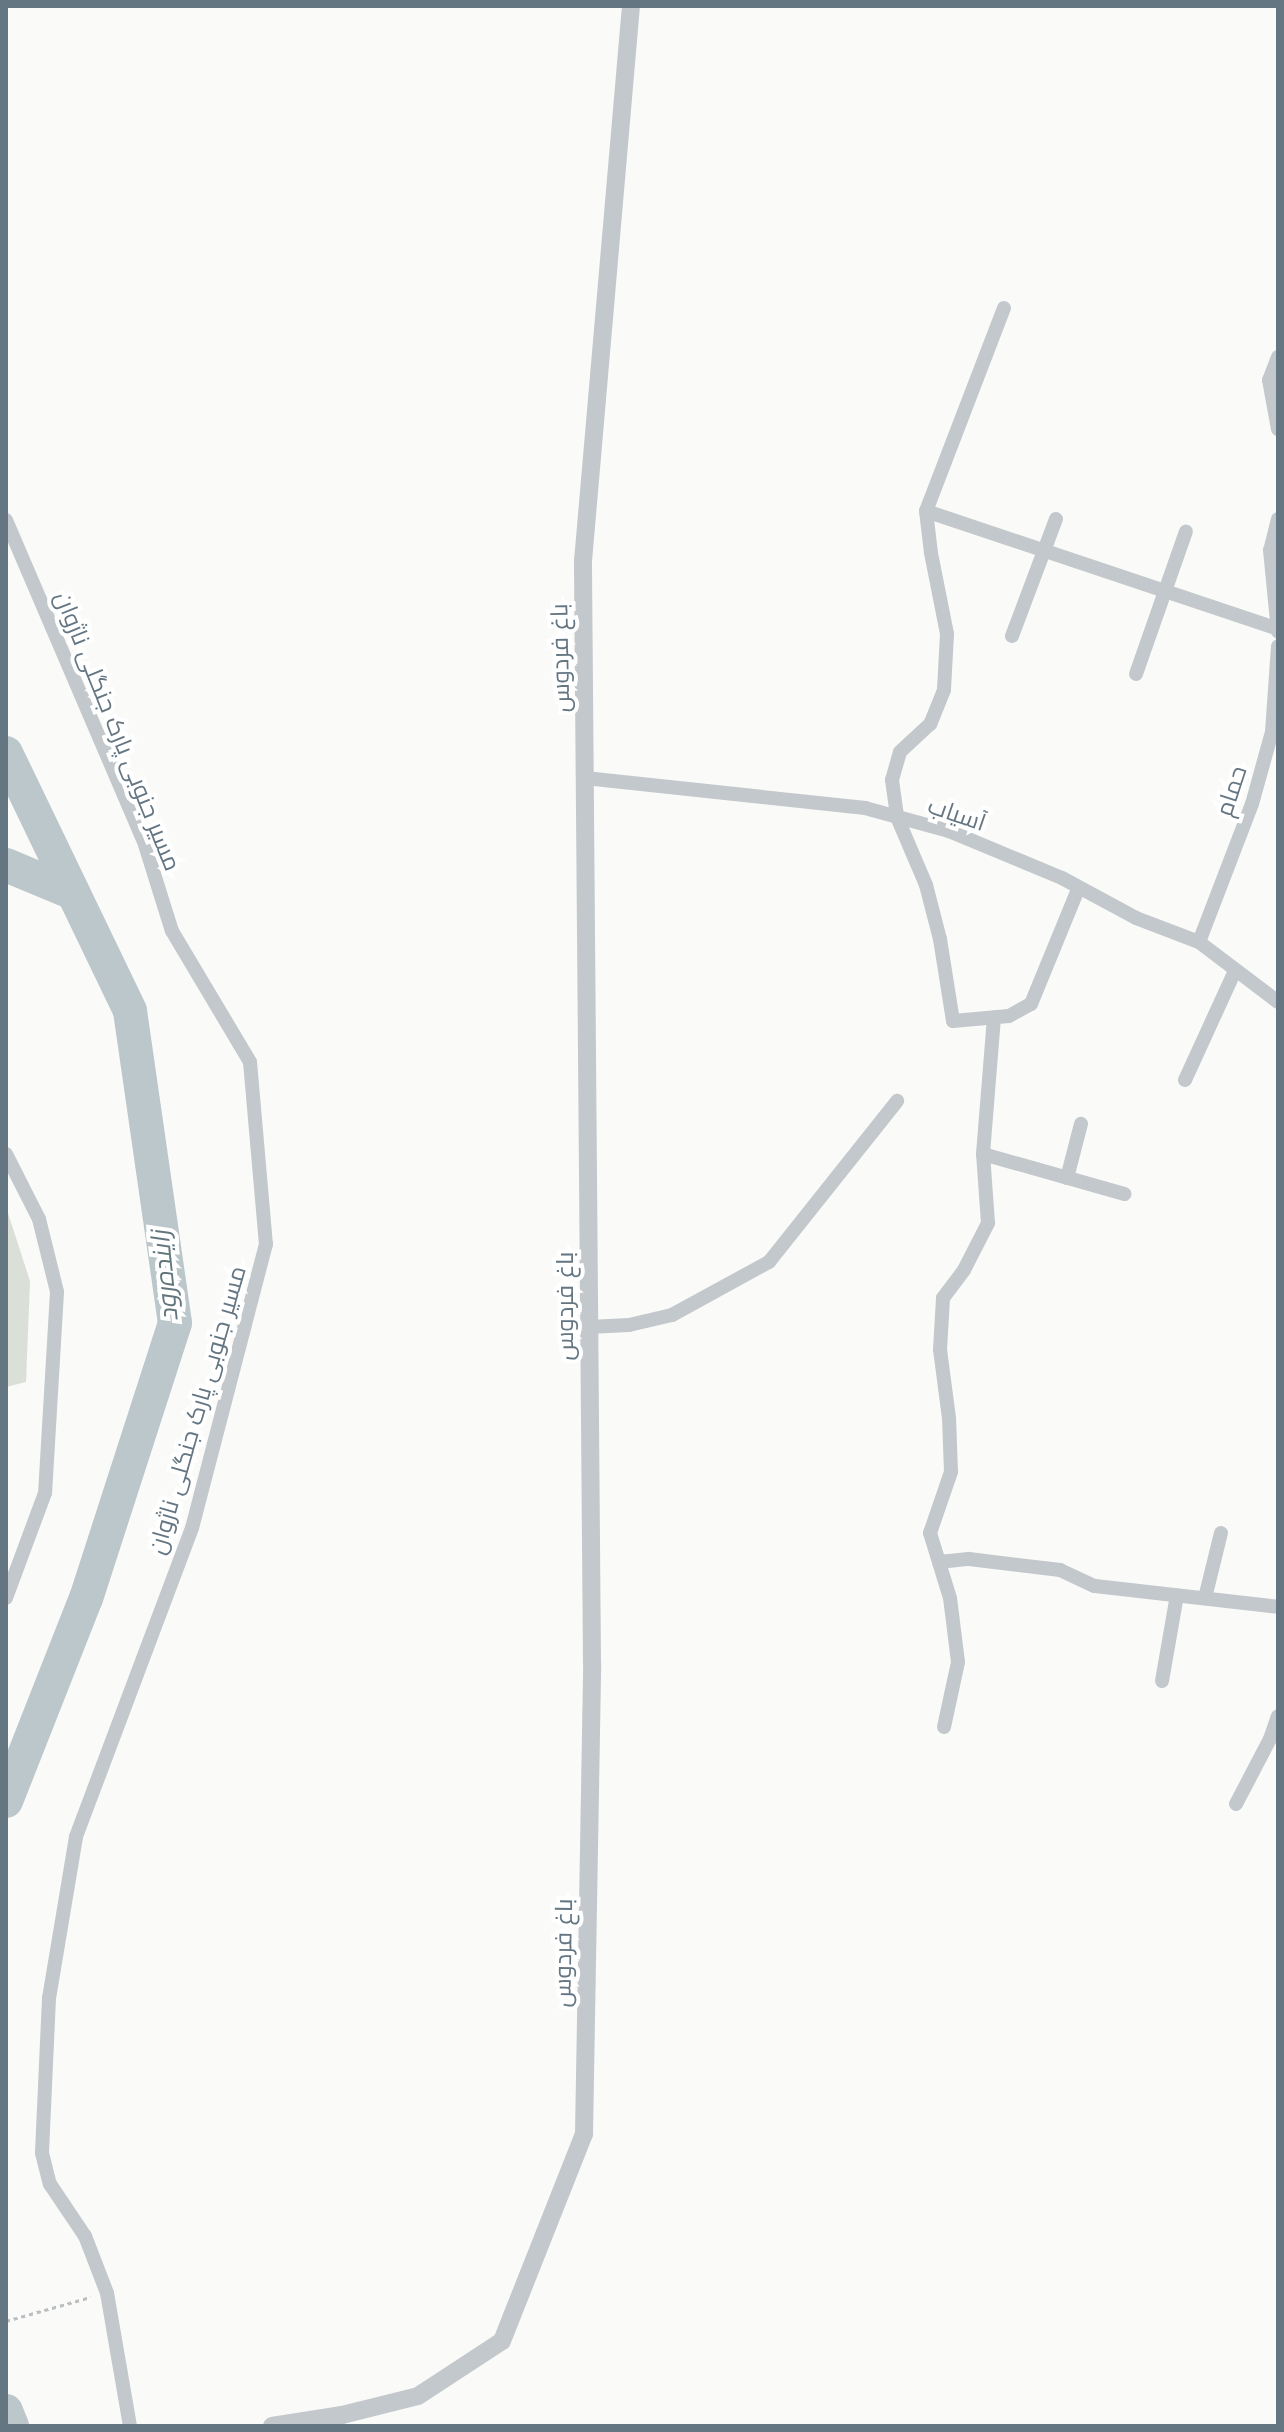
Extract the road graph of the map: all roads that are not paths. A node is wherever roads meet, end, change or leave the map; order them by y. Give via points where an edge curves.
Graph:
1 (631, 6) edge
2 (1004, 308) dead end
3 (1278, 357) edge
4 (1278, 429) edge
5 (926, 511) junction
6 (1056, 519) dead end
7 (1278, 519) edge
8 (6, 520) edge
9 (1186, 531) dead end
10 (1275, 540) edge
11 (1044, 549) junction
12 (1166, 591) junction
13 (1278, 631) edge
14 (1012, 636) dead end
15 (1278, 646) edge
16 (1136, 674) dead end
17 (1276, 689) edge
18 (585, 778) junction
19 (897, 817) junction
20 (1079, 887) junction
21 (1199, 942) junction
22 (1235, 971) junction
23 (1278, 1002) edge
24 (994, 1017) junction
25 (1185, 1080) dead end
26 (897, 1101) dead end
27 (1081, 1124) dead end
28 (6, 1154) edge
29 (983, 1154) junction
30 (1067, 1178) junction
31 (1124, 1194) dead end
32 (589, 1327) junction
33 (1221, 1533) dead end
34 (939, 1562) junction
35 (1177, 1595) junction
36 (6, 1598) edge
37 (1205, 1598) junction
38 (1278, 1607) edge
39 (1162, 1681) dead end
40 (1278, 1716) edge
41 (944, 1727) dead end
42 (1236, 1804) dead end
43 (130, 2426) edge
44 (272, 2426) edge

1 - 18 street, باغ فردوس via 583,561
2 - 5 street
3 - 4 street via 1269,380
5 - 11 street
5 - 19 street via 947,634 944,690 930,724 900,752 892,780
6 - 11 street
7 - 10 street
8 - 43 street, مسیر جنوبی پارک جنگلی ناژوان via 145,845 172,931 250,1062 266,1244 192,1528 76,1837 49,1998 42,2153 50,2184 85,2236 107,2293
9 - 12 street
10 - 13 street via 1270,550
11 - 12 street
11 - 14 street
12 - 13 street
12 - 16 street
15 - 17 street, حمام
17 - 21 street, حمام via 1272,732 1252,804
18 - 19 street, آسیاب via 865,808
18 - 32 street, باغ فردوس
19 - 20 street, آسیاب via 949,831
19 - 24 street via 926,885 953,1021
20 - 21 street, آسیاب via 1136,918
20 - 24 street via 1031,1004 1009,1016
21 - 22 street, آسیاب
22 - 23 street, آسیاب
22 - 25 street
24 - 29 street
26 - 32 street via 769,1262 672,1315
27 - 30 street
28 - 36 street via 39,1219 57,1292 45,1493
29 - 30 street
29 - 34 street via 988,1223 943,1298 940,1350 951,1472 930,1533
30 - 31 street
32 - 44 street, باغ فردوس via 592,1664 584,2134 502,2341 418,2396
33 - 37 street
34 - 35 street via 969,1559 1060,1570 1095,1586
34 - 41 street via 950,1598 958,1662
35 - 37 street
35 - 39 street
37 - 38 street
40 - 42 street

